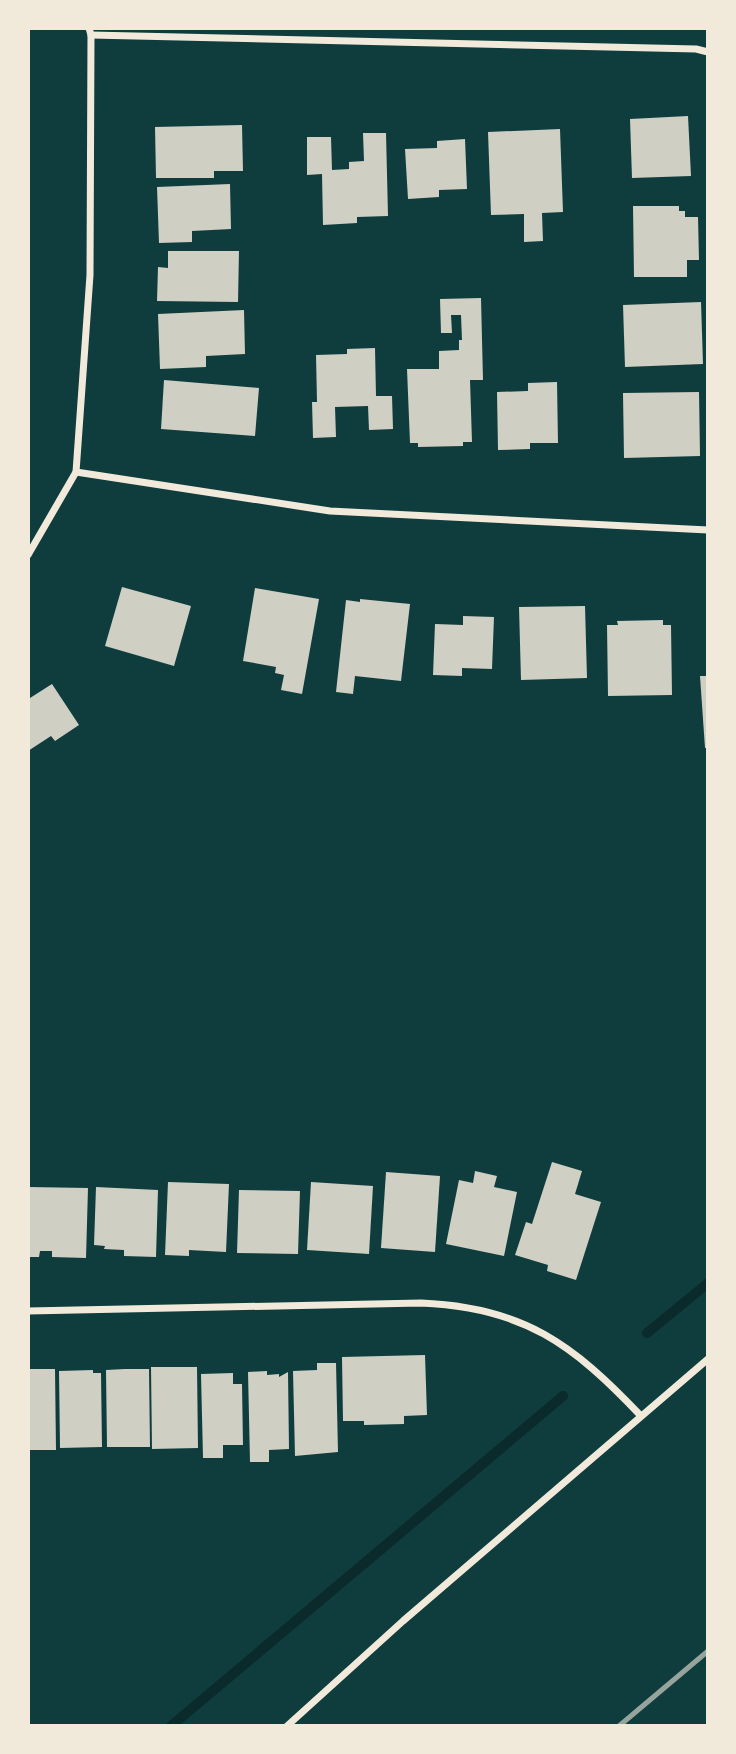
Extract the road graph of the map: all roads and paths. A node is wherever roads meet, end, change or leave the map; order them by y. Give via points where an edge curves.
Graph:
1 (90, 32) edge
2 (708, 52) edge
3 (76, 472) junction
4 (708, 530) edge
5 (28, 555) edge
6 (28, 1311) edge
7 (708, 1359) edge
8 (641, 1416) junction
9 (287, 1726) edge

1 - 2 street
1 - 3 street via 90,275
3 - 4 street via 330,511
3 - 5 street
6 - 8 street via 459,1305 520,1321 555,1339 605,1377
7 - 8 street
8 - 9 street

